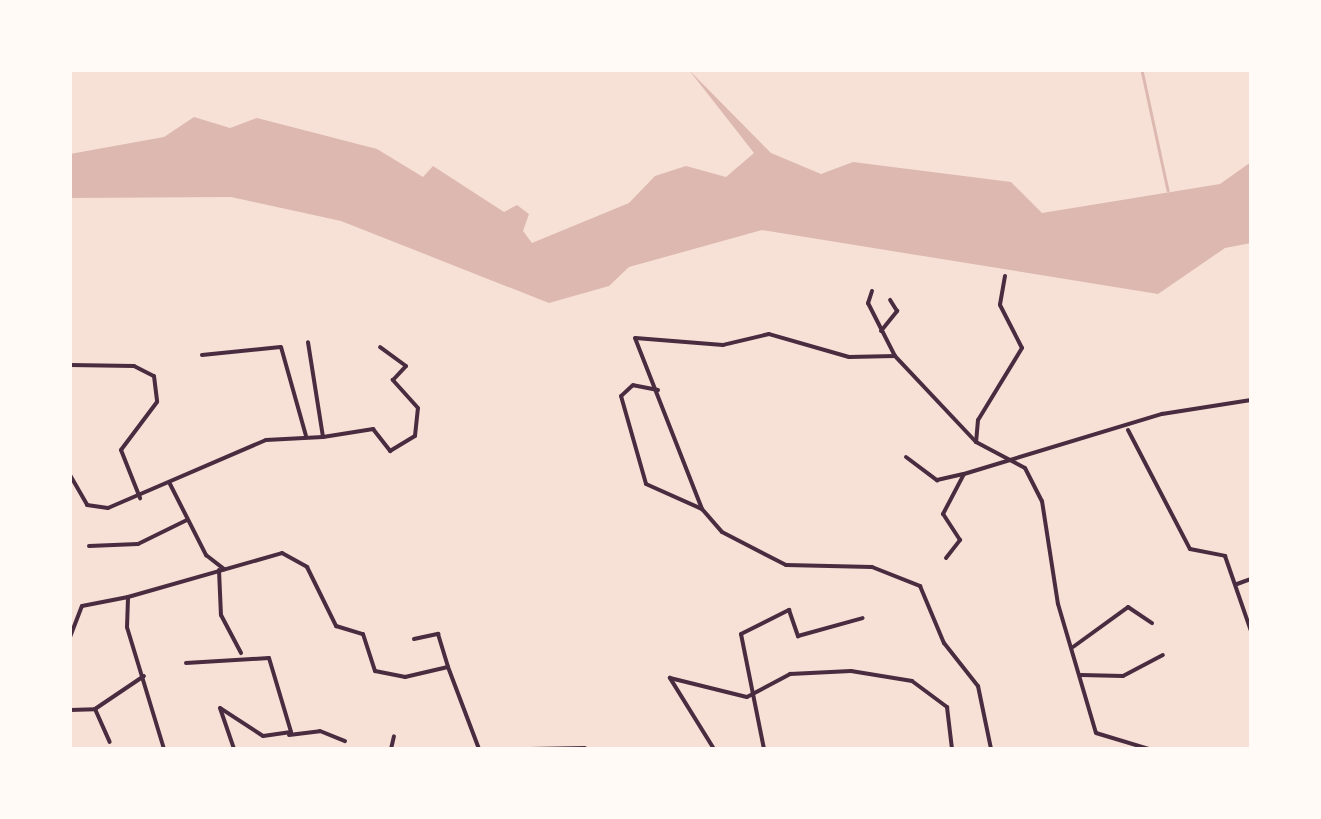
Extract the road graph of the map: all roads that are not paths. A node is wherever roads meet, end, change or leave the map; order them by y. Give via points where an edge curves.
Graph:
1 (1005, 276) dead end
2 (872, 291) dead end
3 (890, 300) dead end
4 (880, 331) junction
5 (308, 342) dead end
6 (380, 346) dead end
7 (202, 355) dead end
8 (895, 356) junction
9 (70, 364) edge
10 (658, 390) junction
11 (1251, 400) edge
12 (1128, 430) junction
13 (306, 436) junction
14 (323, 437) junction
15 (976, 442) junction
16 (906, 457) dead end
17 (1002, 460) junction
18 (964, 474) junction
19 (70, 475) edge
20 (170, 484) junction
21 (140, 498) junction
22 (702, 509) junction
23 (187, 520) junction
24 (89, 546) dead end
25 (946, 558) dead end
26 (219, 569) junction
27 (1251, 579) edge
28 (1236, 584) junction
29 (128, 597) junction
30 (863, 618) dead end
31 (1152, 623) dead end
32 (1251, 630) edge
33 (70, 637) edge
34 (414, 639) dead end
35 (1073, 647) junction
36 (241, 654) junction
37 (1163, 655) dead end
38 (186, 663) dead end
39 (448, 668) junction
40 (1080, 674) junction
41 (144, 676) junction
42 (747, 697) junction
43 (95, 709) junction
44 (70, 710) edge
45 (289, 735) junction
46 (394, 736) dead end
47 (345, 741) dead end
48 (110, 742) dead end
49 (585, 748) edge
50 (164, 749) edge
51 (234, 749) edge
52 (391, 749) edge
53 (478, 749) edge
54 (530, 749) edge
55 (652, 749) edge
56 (662, 749) edge
57 (714, 749) edge
58 (764, 749) edge
59 (952, 749) edge
60 (991, 749) edge
61 (1149, 749) edge

1 - 15 street via 1000,305 1022,348 978,420
2 - 4 street
3 - 4 street via 897,310
4 - 8 street
5 - 14 street
6 - 14 street via 406,366 393,380 418,408 415,436 390,452 373,429
7 - 13 street via 280,346
8 - 10 street via 850,358 769,334 723,344 642,333 635,342
8 - 15 street
9 - 21 street via 134,366 154,376 158,402 121,450
10 - 22 street
10 - 22 street via 633,385 621,396 646,484
11 - 12 street via 1162,414
12 - 17 street
12 - 28 street via 1190,549 1221,551
13 - 14 street
13 - 20 street via 266,440
15 - 17 street
16 - 18 street via 937,480
17 - 18 street
17 - 35 street via 1025,468 1042,501
18 - 25 street via 943,514 960,540
19 - 21 street via 87,505
20 - 21 street
20 - 23 street
22 - 60 street via 722,532 786,566 872,567 920,586 944,643 978,686
23 - 24 street via 138,544
23 - 26 street
26 - 29 street
26 - 36 street via 221,615
26 - 39 street via 292,556 336,626 363,634 372,668 405,677
27 - 28 street
28 - 32 street
29 - 33 street via 82,606
29 - 41 street via 126,621
30 - 42 street via 798,636 789,610 741,634
31 - 35 street via 1128,607
34 - 39 street via 438,634
35 - 40 street
36 - 38 street
36 - 45 street via 270,658
37 - 40 street via 1123,676
39 - 53 street
40 - 61 street via 1096,733
41 - 43 street
41 - 50 street
42 - 57 street via 667,681
42 - 58 street
42 - 59 street via 790,674 851,671 912,681 947,707
43 - 44 street
43 - 48 street
45 - 47 street via 320,731
45 - 51 street via 263,736 220,708
46 - 52 street
49 - 54 street
55 - 56 street

